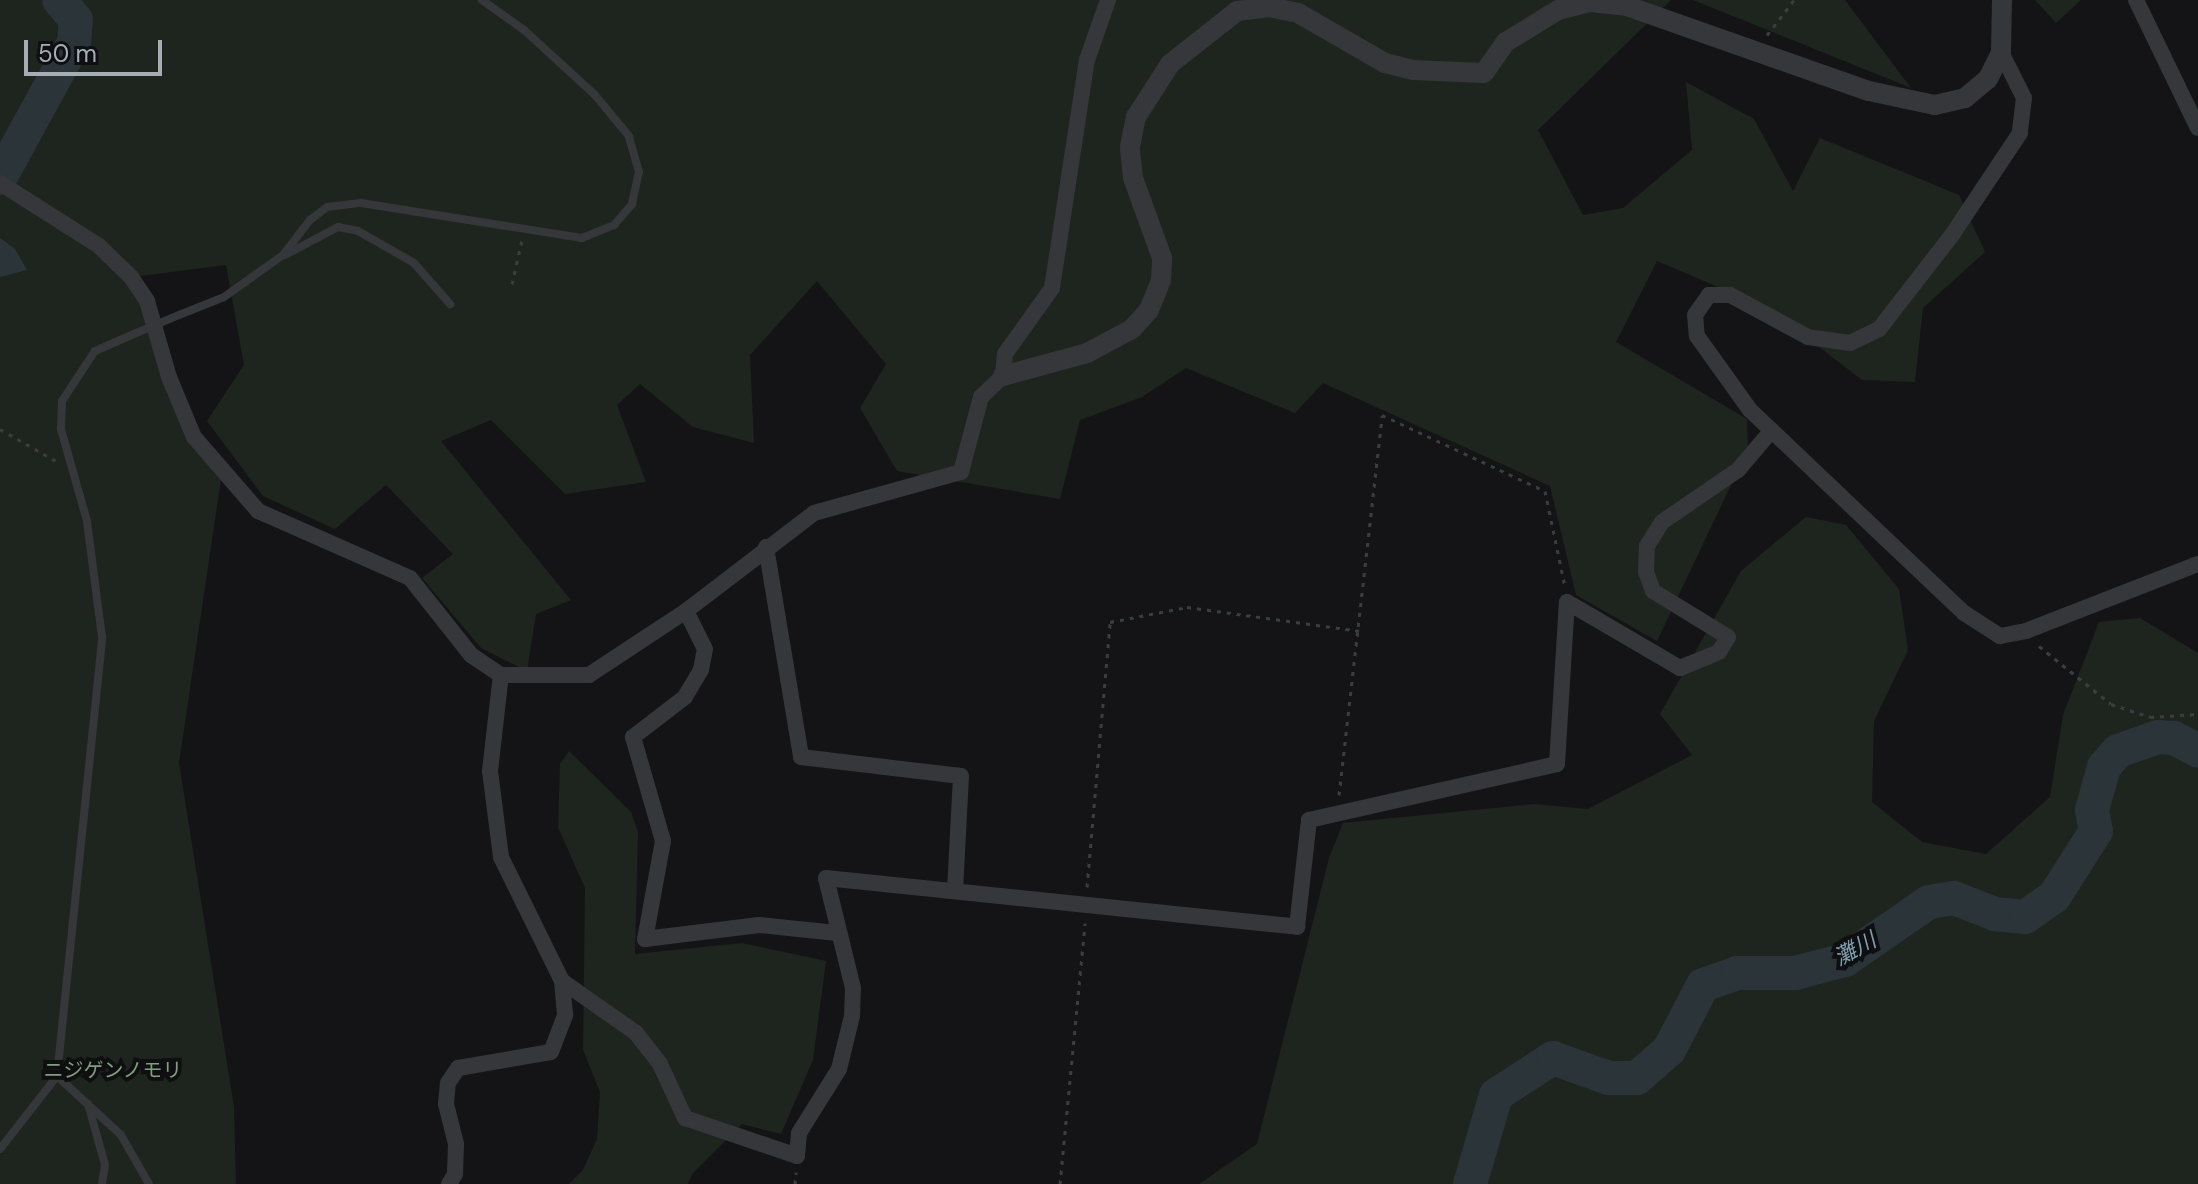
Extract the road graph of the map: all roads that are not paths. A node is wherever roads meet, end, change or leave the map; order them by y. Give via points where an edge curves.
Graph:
1 (482, 0) edge
2 (1108, 0) edge
3 (2002, 0) edge
4 (2136, 0) edge
5 (2001, 52) junction
6 (2198, 128) edge
7 (8, 187) edge
8 (283, 255) junction
9 (450, 304) dead end
10 (1003, 376) junction
11 (1772, 430) junction
12 (766, 547) junction
13 (2198, 564) edge
14 (686, 611) junction
15 (501, 675) junction
16 (955, 890) junction
17 (837, 933) junction
18 (562, 981) junction
19 (57, 1076) junction
20 (88, 1103) junction
21 (0, 1149) edge
22 (102, 1184) edge
23 (149, 1184) edge
24 (449, 1184) edge

1 - 8 lane via 524,30 595,95 629,136 639,172 632,204 614,225 582,238 361,203 327,207
2 - 10 street via 1087,60 1052,288 1005,354
3 - 5 street
4 - 6 street
5 - 10 street via 1988,79 1965,98 1935,105 1903,101 1638,10 1590,2 1531,23 1506,42 1484,73 1385,63 1298,13 1268,7 1237,11 1170,64 1136,117 1130,147 1133,178 1162,258 1161,280 1149,310 1132,329 1087,353
5 - 11 street via 2024,98 2020,133 1944,246 1879,329 1850,343 1808,337 1730,295 1709,295 1695,315 1697,336 1718,369
7 - 15 street via 99,246 131,277 147,301 169,377 194,437 232,487 258,511 301,534 410,578 471,655
8 - 9 lane via 338,227 358,231 414,263
8 - 19 lane, bridge via 224,297 95,351 62,401 61,429 87,521 102,637
10 - 12 street via 981,397 961,472 814,513
11 - 13 street via 1964,613 2000,636 2026,631
11 - 16 street via 1738,470 1662,522 1647,546 1646,572 1653,591 1728,637 1719,652 1680,668 1567,602 1557,764 1309,820 1297,927
12 - 14 street
12 - 16 street via 801,757 961,776
14 - 15 street via 589,675
14 - 17 street via 705,649 701,670 685,697 633,737 663,841 645,939 759,925
15 - 18 street via 490,771 501,857
16 - 17 street via 826,878
17 - 18 street via 853,988 852,1016 839,1069 799,1133 797,1156 685,1118 660,1064 636,1033
18 - 24 street via 565,1015 551,1052 458,1068 448,1083 446,1104 456,1144 455,1174
19 - 20 lane
19 - 21 lane
20 - 22 lane via 105,1165
20 - 23 lane via 121,1135

